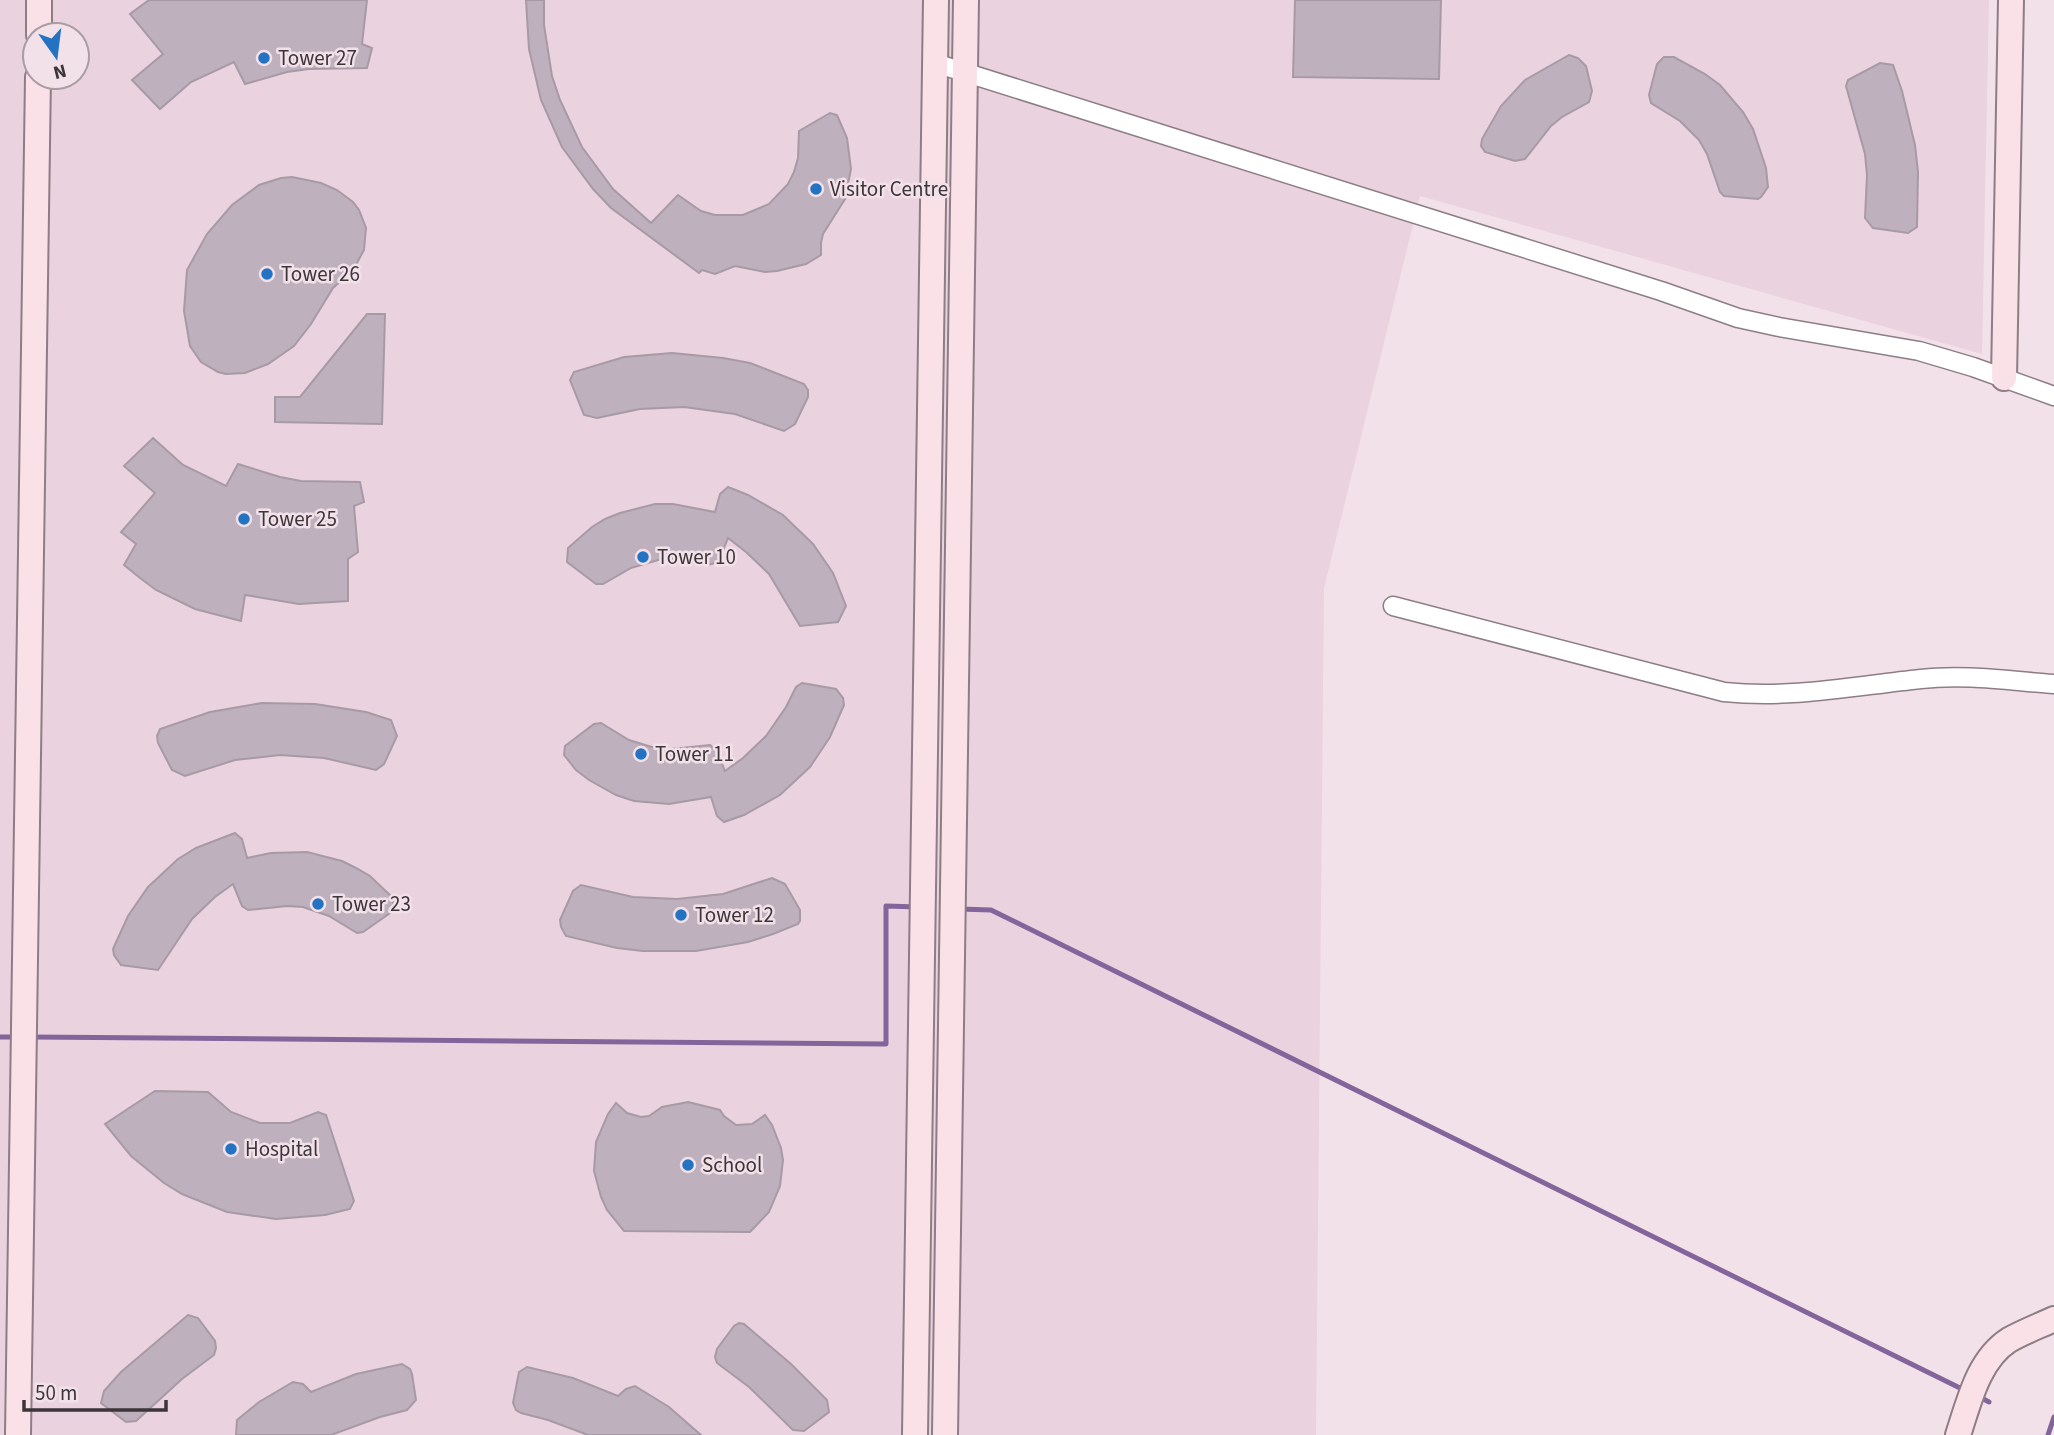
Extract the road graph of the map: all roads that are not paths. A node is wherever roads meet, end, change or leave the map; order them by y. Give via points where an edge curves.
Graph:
1 (40, 0) edge
2 (936, 0) edge
3 (965, 0) edge
4 (2011, 0) edge
5 (39, 21) edge
6 (935, 63) junction
7 (965, 71) junction
8 (38, 91) edge
9 (2004, 378) junction
10 (2054, 396) edge
11 (1393, 606) dead end
12 (2054, 684) edge
13 (2054, 1319) edge
14 (18, 1435) edge
15 (915, 1435) edge
16 (944, 1435) edge
17 (1958, 1435) edge

1 - 5 street
2 - 6 street
3 - 7 street
4 - 9 street
6 - 7 street
6 - 15 street
7 - 9 street via 1738,318 1919,351
7 - 16 street
8 - 14 street
9 - 10 street
11 - 12 street via 1724,692 1799,694 1958,677
13 - 17 street via 2009,1340 1995,1352 1982,1370

